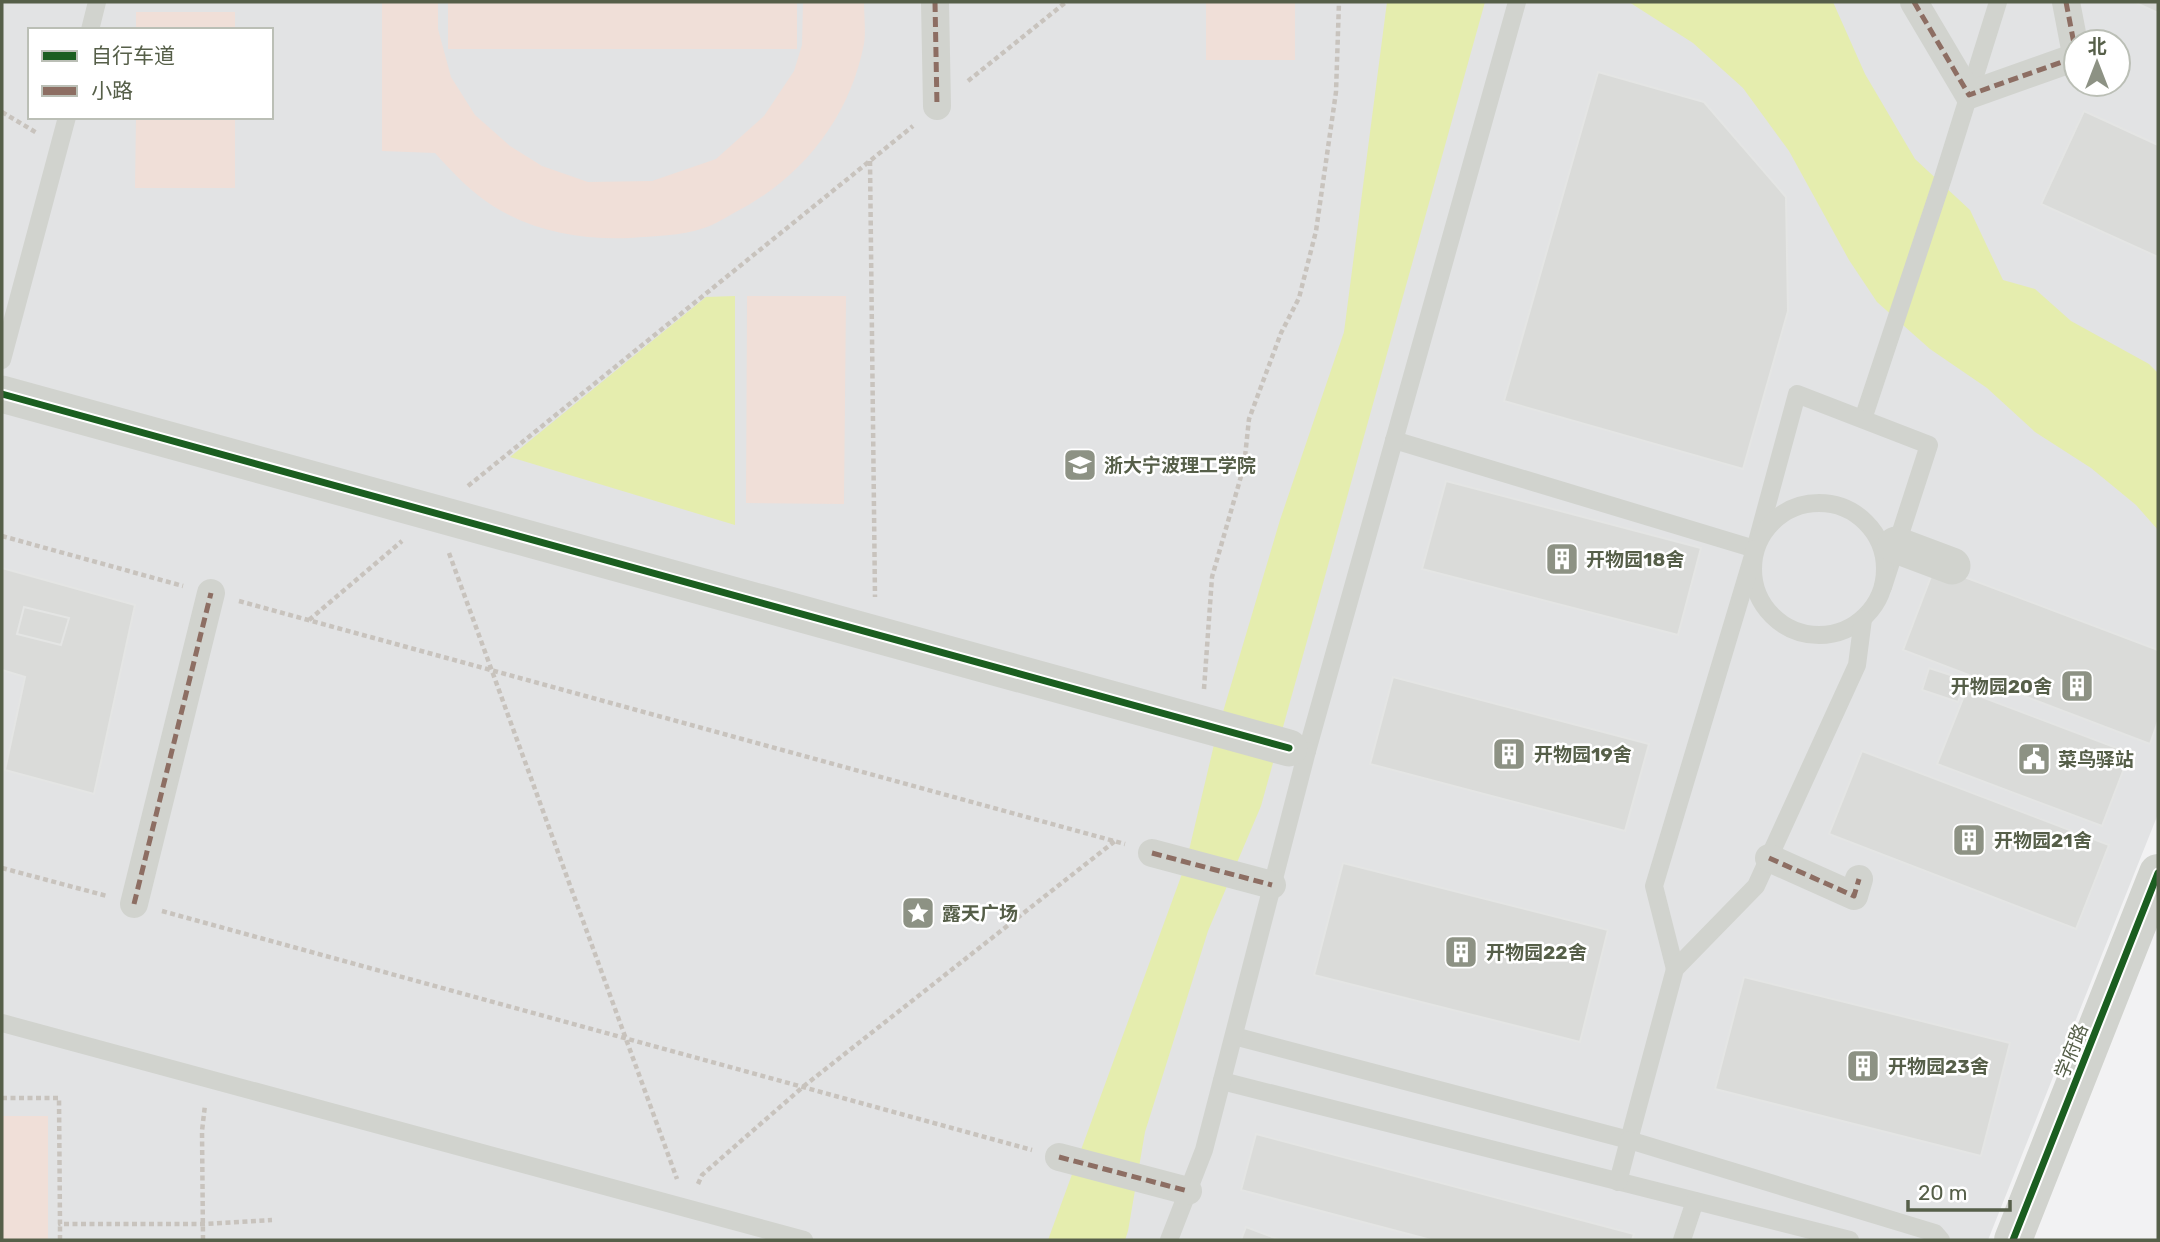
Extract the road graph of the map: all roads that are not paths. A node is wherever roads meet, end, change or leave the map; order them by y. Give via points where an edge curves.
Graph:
1 (97, 2) edge
2 (935, 2) edge
3 (1914, 2) edge
4 (1998, 2) edge
5 (2066, 2) edge
6 (1515, 9) edge
7 (90, 28) edge
8 (2071, 28) edge
9 (2062, 61) edge
10 (1969, 95) junction
11 (937, 106) road end
12 (66, 119) edge
13 (2, 360) edge
14 (2, 394) edge
15 (1863, 419) junction
16 (1394, 440) junction
17 (1896, 545) junction
18 (1755, 549) junction
19 (1952, 566) dead end
20 (1883, 587) junction
21 (212, 593) road end
22 (1863, 619) junction
23 (1298, 749) junction
24 (1152, 853) road end
25 (1769, 858) junction
26 (2158, 873) edge
27 (1859, 879) dead end
28 (1260, 882) junction
29 (134, 904) road end
30 (1675, 969) junction
31 (2, 1024) edge
32 (1234, 1036) junction
33 (1222, 1081) junction
34 (1629, 1140) junction
35 (1059, 1157) road end
36 (1618, 1182) junction
37 (1188, 1191) junction
38 (1695, 1201) junction
39 (804, 1240) edge
40 (1169, 1240) edge
41 (1682, 1240) edge
42 (1850, 1240) edge
43 (1941, 1240) edge
44 (2013, 1240) edge

1 - 7 lane
2 - 11 street
3 - 10 street
4 - 10 lane
5 - 8 street
6 - 16 lane
9 - 10 street
10 - 15 lane
12 - 13 lane
14 - 23 street
15 - 17 lane via 1929,445
15 - 18 lane via 1797,394
16 - 18 lane
16 - 23 lane
17 - 19 street
17 - 20 lane
18 - 20 lane via 1766,529 1783,513 1803,504 1826,503 1848,509 1867,523 1880,542 1885,564
18 - 22 lane via 1752,571 1756,591 1767,610 1783,624 1802,633 1824,635
18 - 30 lane via 1654,886
20 - 22 lane
21 - 29 street
22 - 25 lane via 1857,666
23 - 28 lane
24 - 28 street
25 - 27 street via 1854,896
25 - 30 lane via 1756,886
26 - 44 street, 学府路
28 - 32 lane
30 - 34 lane
31 - 39 lane
32 - 33 lane
32 - 34 lane
33 - 36 lane
33 - 37 lane
34 - 36 lane
34 - 43 lane via 1936,1233
35 - 37 street
36 - 38 lane
37 - 40 lane
38 - 41 lane
38 - 42 lane

